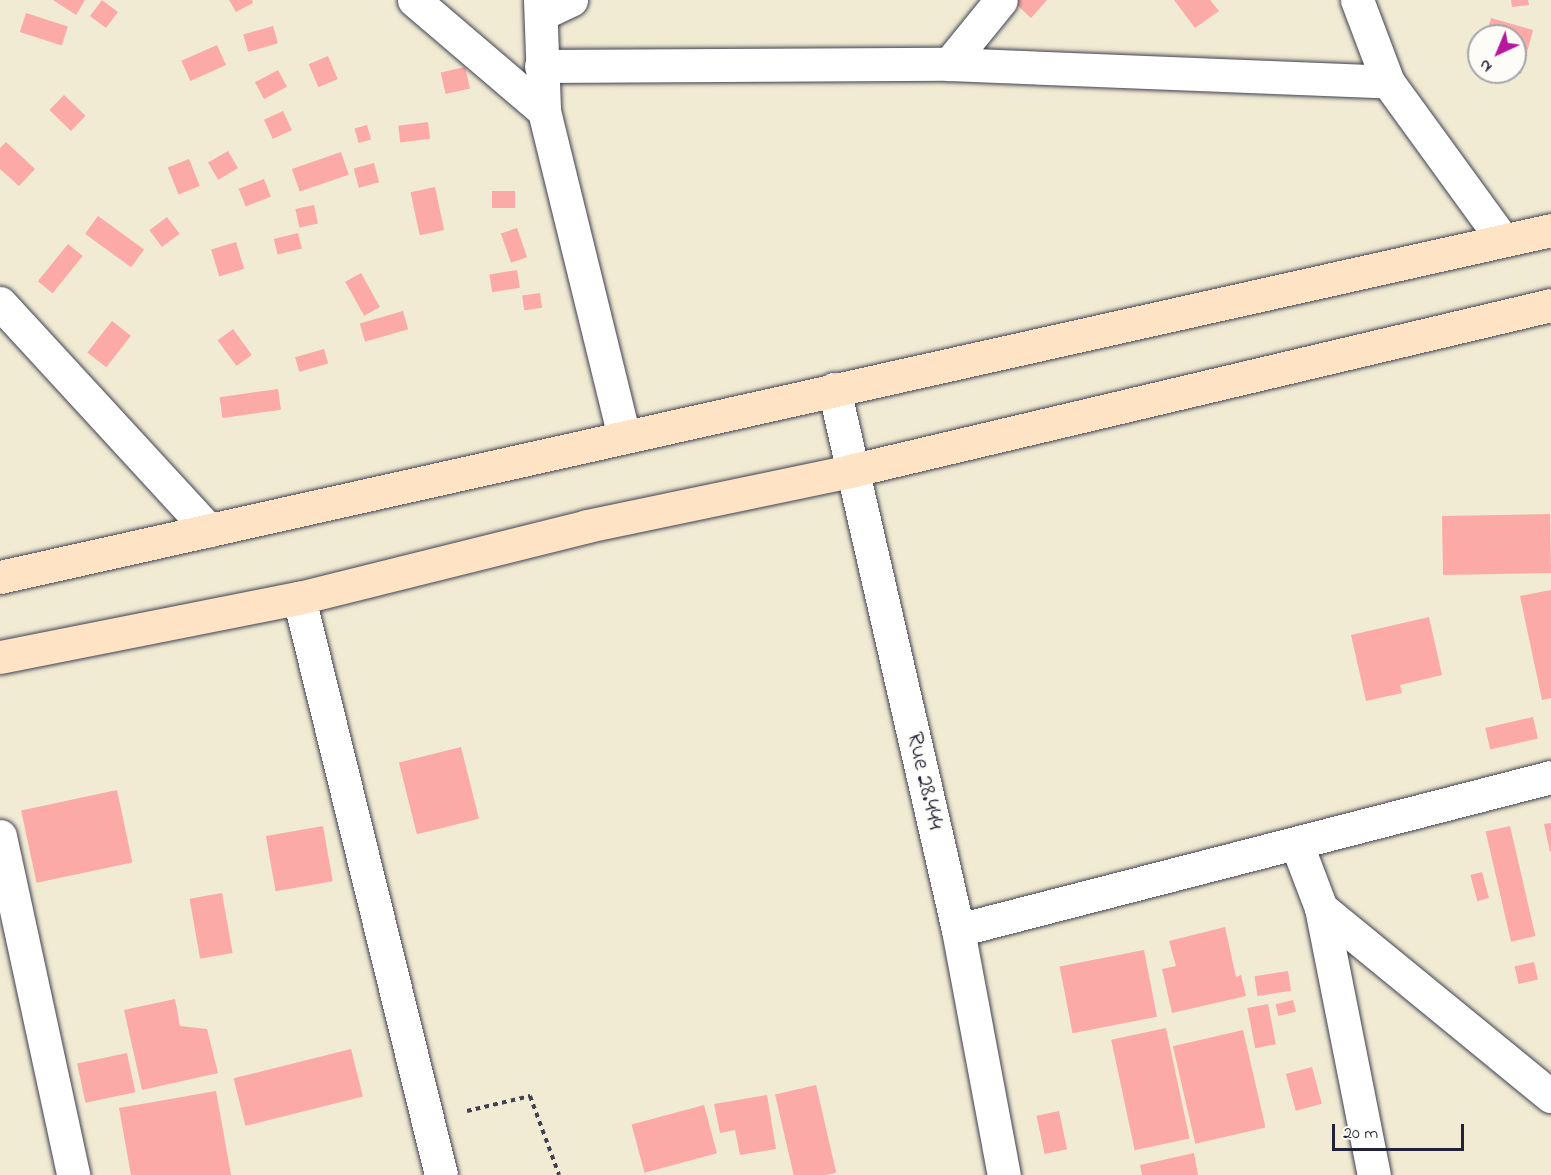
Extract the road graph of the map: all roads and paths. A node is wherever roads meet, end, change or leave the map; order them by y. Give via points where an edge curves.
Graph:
1 (414, 0) edge
2 (1001, 0) edge
3 (1357, 0) edge
4 (551, 4) edge
5 (949, 64) junction
6 (541, 66) junction
7 (1389, 82) junction
8 (544, 111) junction
9 (1551, 230) edge
10 (1503, 240) junction
11 (0, 303) edge
12 (1551, 305) edge
13 (834, 389) junction
14 (624, 436) junction
15 (854, 470) junction
16 (209, 530) junction
17 (0, 577) edge
18 (298, 598) junction
19 (0, 657) edge
20 (1551, 777) edge
21 (0, 836) edge
22 (1297, 845) junction
23 (1321, 908) junction
24 (958, 930) junction
25 (1551, 1096) edge
26 (430, 1120) junction
27 (74, 1175) edge
28 (441, 1175) edge
29 (559, 1175) edge
30 (1004, 1175) edge
31 (1374, 1175) edge

1 - 8 street
2 - 5 street
3 - 7 street
4 - 6 street
5 - 6 street
5 - 7 street
6 - 8 street
7 - 10 street
8 - 14 street
9 - 10 main road
10 - 13 main road
11 - 16 street
12 - 15 main road
13 - 14 main road
13 - 15 street, Rue 28.444
14 - 16 main road
15 - 18 main road via 587,526
15 - 24 street, Rue 28.444
16 - 17 main road
18 - 19 main road
18 - 26 street
20 - 22 street
21 - 27 street
22 - 23 street
22 - 24 street
23 - 25 street
23 - 31 street
24 - 30 street, Rue 28.444
26 - 28 street
26 - 29 path via 530,1096

